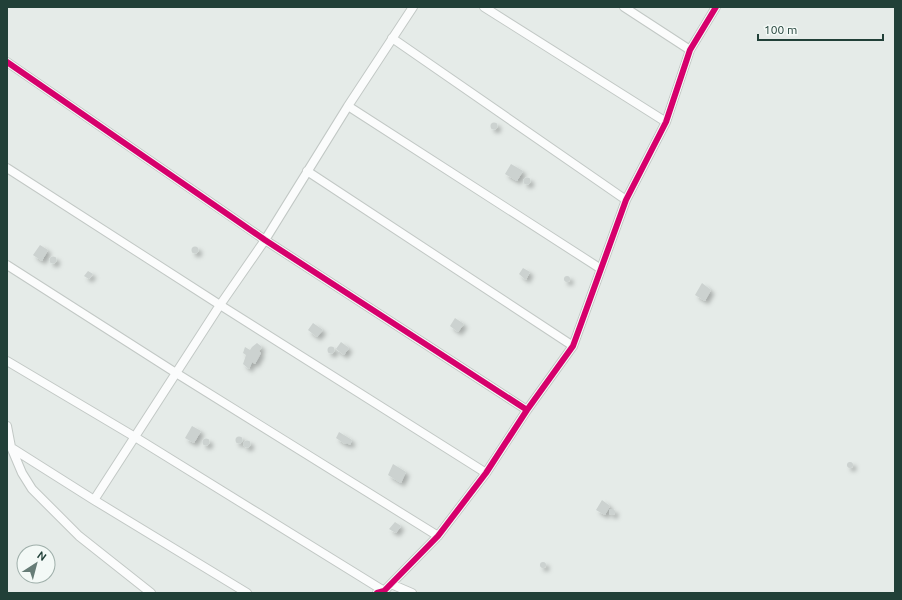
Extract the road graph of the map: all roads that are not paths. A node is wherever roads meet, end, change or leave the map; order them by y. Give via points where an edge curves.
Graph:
1 (413, 7) edge
2 (484, 7) edge
3 (624, 7) edge
4 (716, 7) edge
5 (392, 38) junction
6 (690, 50) junction
7 (7, 62) edge
8 (348, 106) junction
9 (666, 122) junction
10 (7, 168) edge
11 (307, 171) junction
12 (626, 200) junction
13 (265, 240) junction
14 (7, 265) edge
15 (600, 269) junction
16 (220, 305) junction
17 (573, 346) junction
18 (7, 361) edge
19 (176, 373) junction
20 (527, 410) junction
21 (7, 426) edge
22 (135, 437) junction
23 (9, 446) edge
24 (486, 473) junction
25 (94, 500) junction
26 (438, 536) junction
27 (391, 584) junction
28 (380, 592) edge
29 (151, 593) edge
30 (247, 593) edge
31 (412, 593) edge

1 - 5 street
2 - 9 street
3 - 6 street
4 - 6 street
5 - 8 street
5 - 12 street
6 - 9 street
7 - 13 street
8 - 11 street
8 - 15 street
9 - 12 street
10 - 16 street
11 - 13 street
11 - 17 street
12 - 15 street
13 - 16 street
13 - 20 street
14 - 19 street
15 - 17 street
16 - 19 street
16 - 24 street
17 - 20 street
18 - 22 street
19 - 22 street
19 - 26 street
20 - 24 street
21 - 23 street
22 - 25 street
22 - 28 street
23 - 25 street
23 - 29 street via 32,489 79,536
24 - 26 street
25 - 30 street
26 - 27 street
27 - 28 street
27 - 31 street

